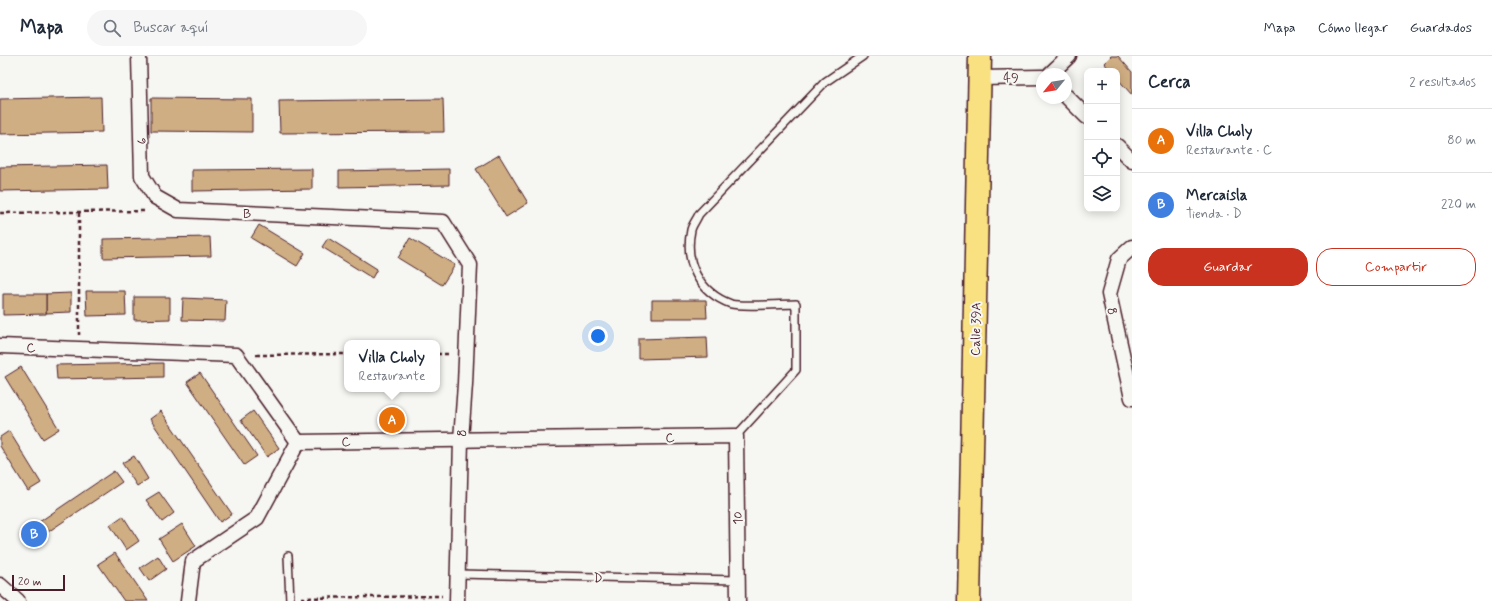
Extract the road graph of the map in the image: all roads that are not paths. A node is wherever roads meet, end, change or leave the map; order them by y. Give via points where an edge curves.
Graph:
1 (139, 56) edge
2 (863, 56) edge
3 (980, 56) edge
4 (1069, 56) edge
5 (1056, 68) edge
6 (1036, 77) edge
7 (980, 78) junction
8 (1072, 102) edge
9 (1084, 114) edge
10 (1120, 149) edge
11 (1132, 161) edge
12 (178, 210) joint
13 (1132, 247) edge
14 (470, 265) joint
15 (0, 346) edge
16 (1132, 398) edge
17 (736, 436) junction
18 (461, 440) junction
19 (298, 442) junction
20 (288, 556) dead end
21 (458, 574) junction
22 (738, 580) junction
23 (0, 585) edge
24 (457, 598) edge
25 (290, 600) edge
26 (18, 601) edge
27 (188, 601) edge
28 (738, 601) edge
29 (969, 601) edge

1 - 12 street, 6 via 142,176 155,197
2 - 17 lane via 825,82 699,214 691,229 690,261 695,275 706,288 732,304 796,304 796,370
3 - 7 main road, Calle 39A
4 - 5 street
6 - 7 street, 49
7 - 29 main road, Calle 39A
8 - 9 street
10 - 11 street
12 - 14 street, B via 443,222
13 - 16 street, 8 via 1119,259 1109,294
14 - 18 street, 8
15 - 19 street, C via 236,355
17 - 18 street, C
17 - 22 street, 10
18 - 19 street, C
18 - 21 street, 8
19 - 27 street via 257,518 193,561
20 - 25 lane
21 - 22 lane, D
21 - 24 street, 8
22 - 28 street, 10
23 - 26 street

